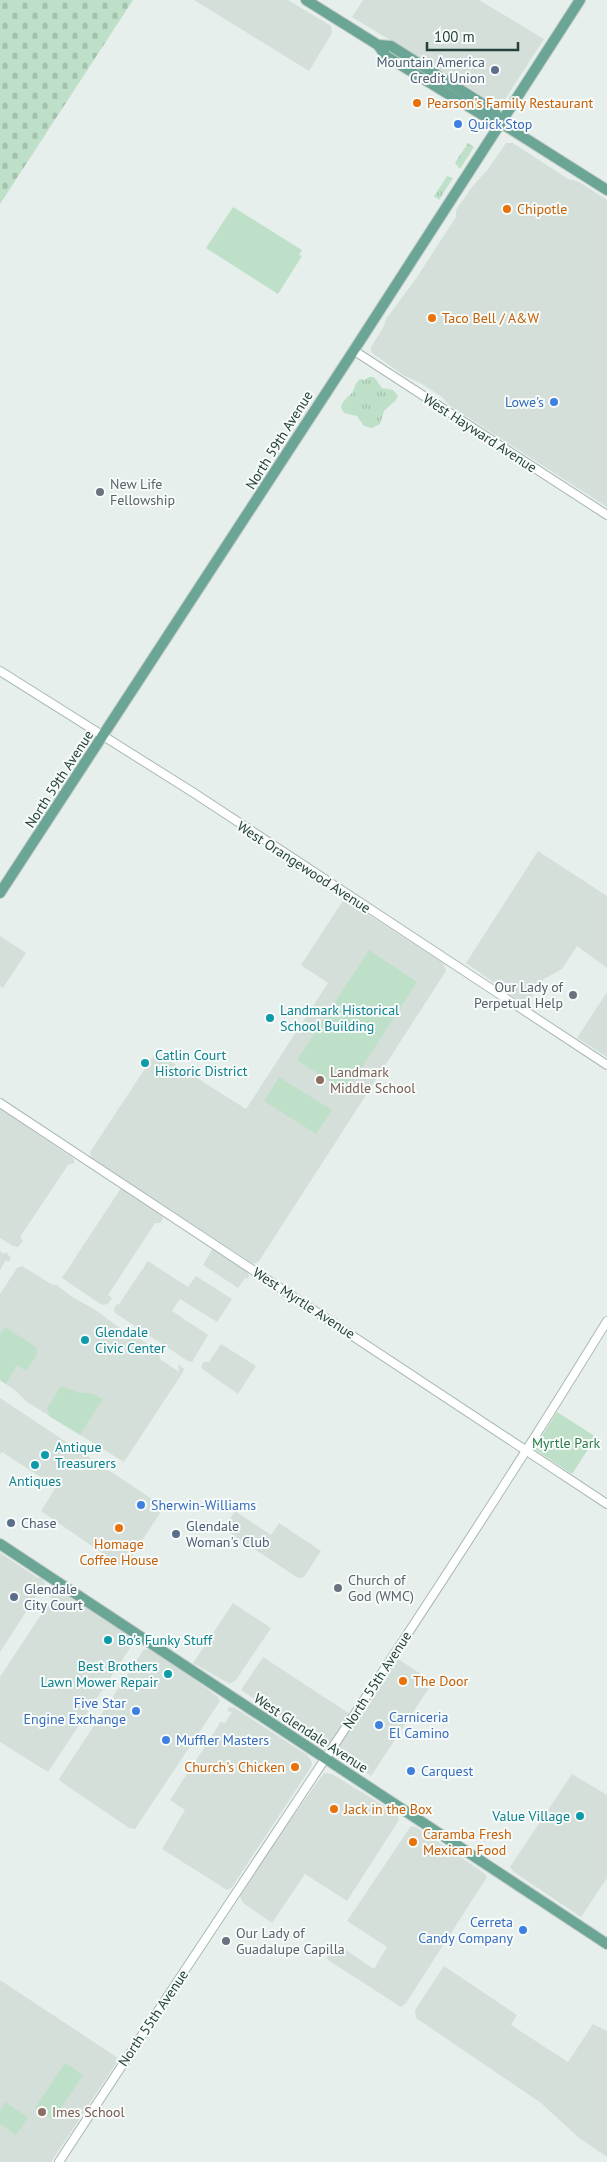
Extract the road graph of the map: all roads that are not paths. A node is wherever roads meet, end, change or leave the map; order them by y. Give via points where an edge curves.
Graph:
1 (306, 0) edge
2 (580, 0) edge
3 (501, 122) junction
4 (607, 190) edge
5 (353, 350) junction
6 (607, 515) edge
7 (0, 671) edge
8 (104, 736) junction
9 (0, 893) edge
10 (607, 1065) edge
11 (0, 1103) edge
12 (607, 1321) edge
13 (526, 1451) junction
14 (607, 1504) edge
15 (0, 1544) edge
16 (326, 1759) junction
17 (607, 1944) edge
18 (59, 2162) edge

1 - 3 main road via 378,45 386,56 489,119
2 - 3 main road, North 59th Avenue
3 - 4 main road
3 - 5 main road, North 59th Avenue
5 - 6 street, West Hayward Avenue
5 - 8 main road, North 59th Avenue
7 - 8 street, West Orangewood Avenue
8 - 9 main road, North 59th Avenue
8 - 10 street, West Orangewood Avenue
11 - 13 street, West Myrtle Avenue
12 - 13 street, North 55th Avenue
13 - 14 street, West Myrtle Avenue
13 - 16 street, North 55th Avenue
15 - 16 main road, West Glendale Avenue
16 - 17 main road, West Glendale Avenue
16 - 18 street, North 55th Avenue

